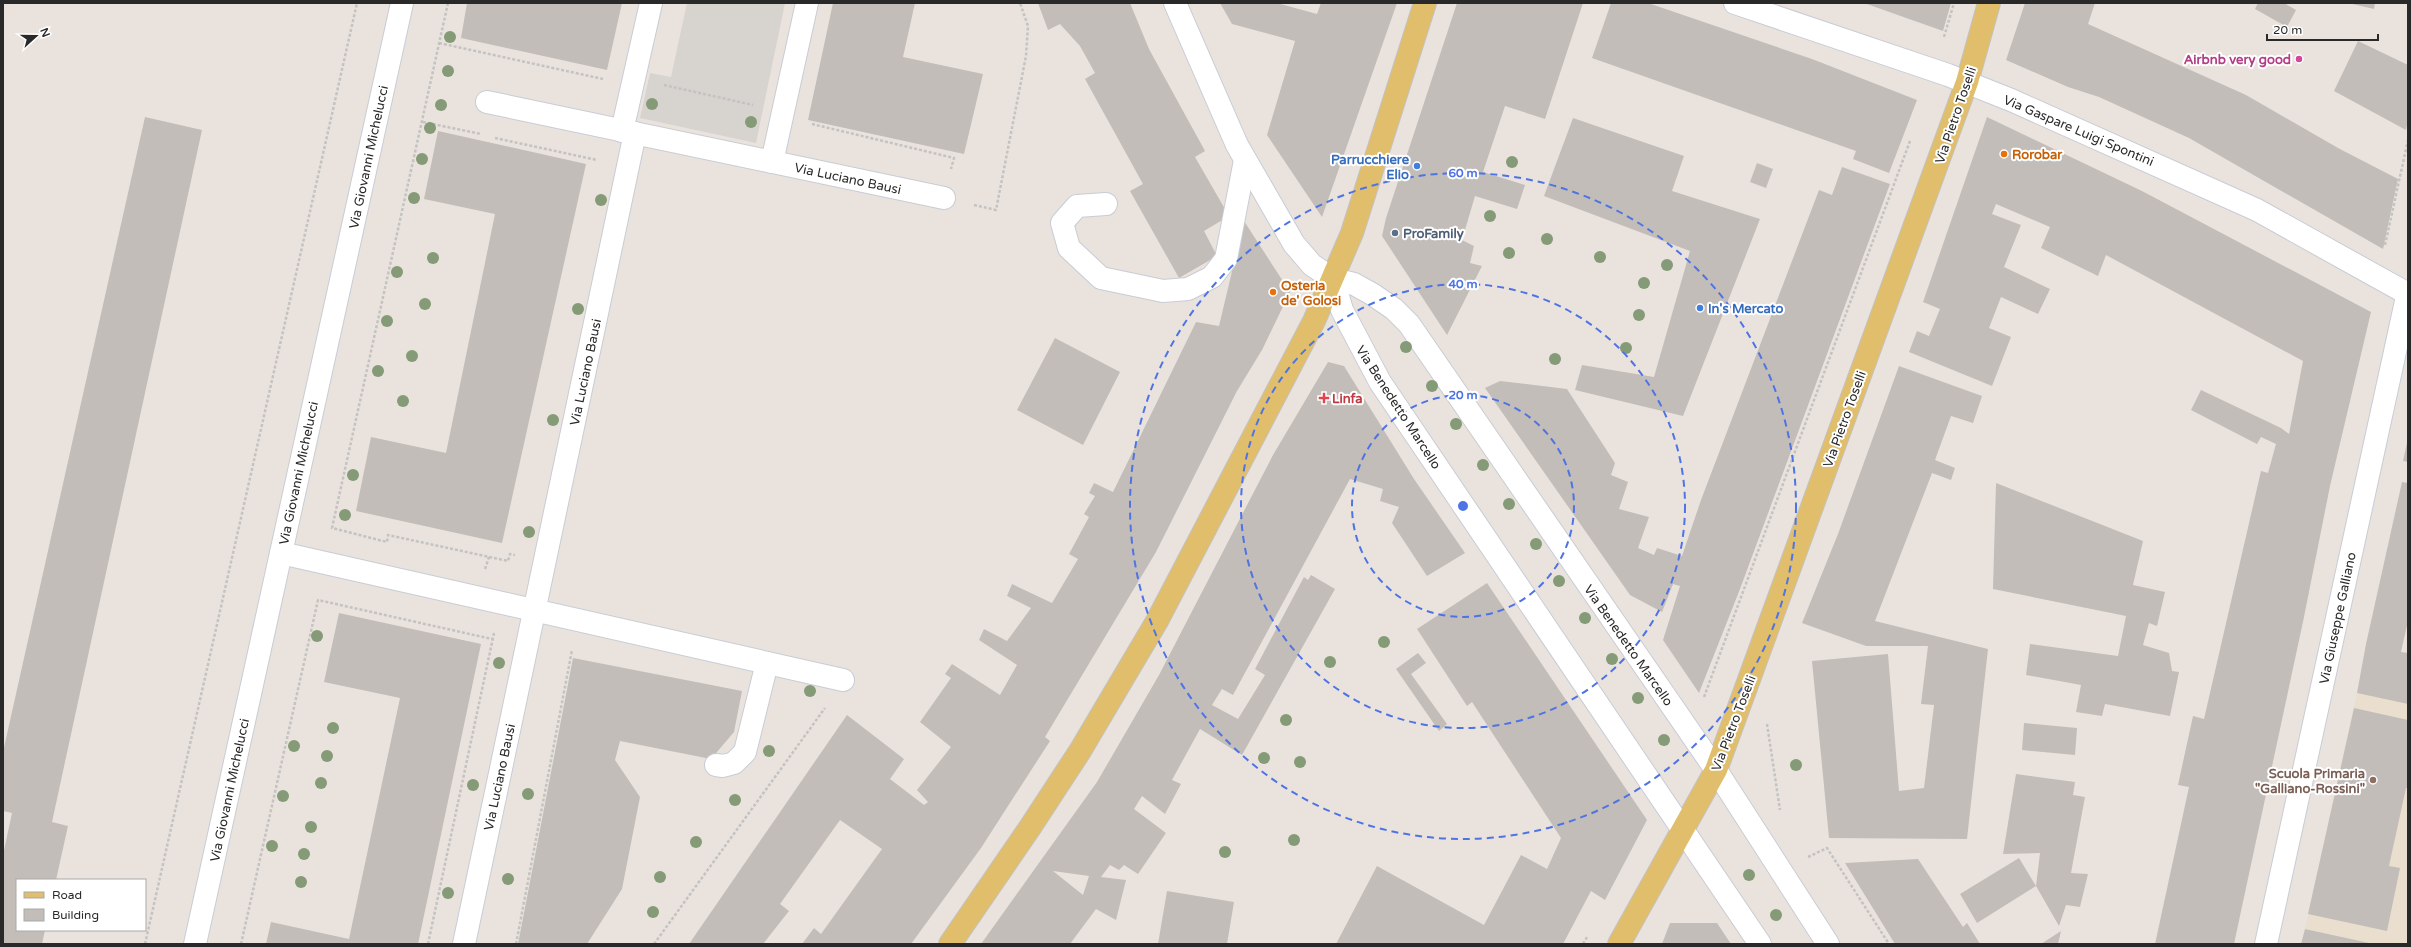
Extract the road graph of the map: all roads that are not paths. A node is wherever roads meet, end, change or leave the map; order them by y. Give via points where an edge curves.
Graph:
1 (402, 3) edge
2 (650, 3) edge
3 (807, 3) edge
4 (1174, 3) edge
5 (1425, 3) edge
6 (1735, 3) edge
7 (1989, 3) edge
8 (1967, 82) junction
9 (487, 102) dead end
10 (620, 130) junction
11 (1245, 160) junction
12 (772, 162) junction
13 (944, 198) road end
14 (1106, 204) dead end
15 (1333, 279) junction
16 (2408, 293) edge
17 (281, 553) junction
18 (535, 610) junction
19 (767, 663) junction
20 (843, 680) dead end
21 (716, 765) dead end
22 (1716, 770) junction
23 (1683, 829) junction
24 (195, 944) edge
25 (464, 944) edge
26 (950, 944) edge
27 (1619, 944) edge
28 (1760, 944) edge
29 (1828, 944) edge
30 (2266, 944) edge

1 - 17 street, Via Giovanni Michelucci
2 - 10 street
3 - 12 street
4 - 11 street
5 - 15 main road via 1352,233
6 - 8 street, Via Gaspare Luigi Spontini
7 - 8 main road, Via Pietro Toselli
8 - 16 street, Via Gaspare Luigi Spontini via 2257,210
8 - 22 main road, Via Pietro Toselli
9 - 10 street, Via Luciano Bausi
10 - 12 street, Via Luciano Bausi
10 - 18 street, Via Luciano Bausi
11 - 14 street via 1226,259 1212,277 1188,289 1163,291 1101,278 1069,248 1062,223 1067,217 1077,206
11 - 15 street via 1294,244 1312,265
12 - 13 street, Via Luciano Bausi
15 - 22 street, Via Benedetto Marcello via 1354,284 1372,294 1394,309 1409,324
15 - 23 street, Via Benedetto Marcello via 1342,310 1380,382
15 - 26 main road via 1311,328 1157,622 1080,751
16 - 30 street, Via Giuseppe Galliano
17 - 18 street
17 - 24 street, Via Giovanni Michelucci
18 - 19 street
18 - 25 street, Via Luciano Bausi
19 - 20 street
19 - 21 street via 745,752 734,763
22 - 23 main road, Via Pietro Toselli
22 - 29 street, Via Benedetto Marcello
23 - 27 main road, Via Pietro Toselli
23 - 28 street, Via Benedetto Marcello

